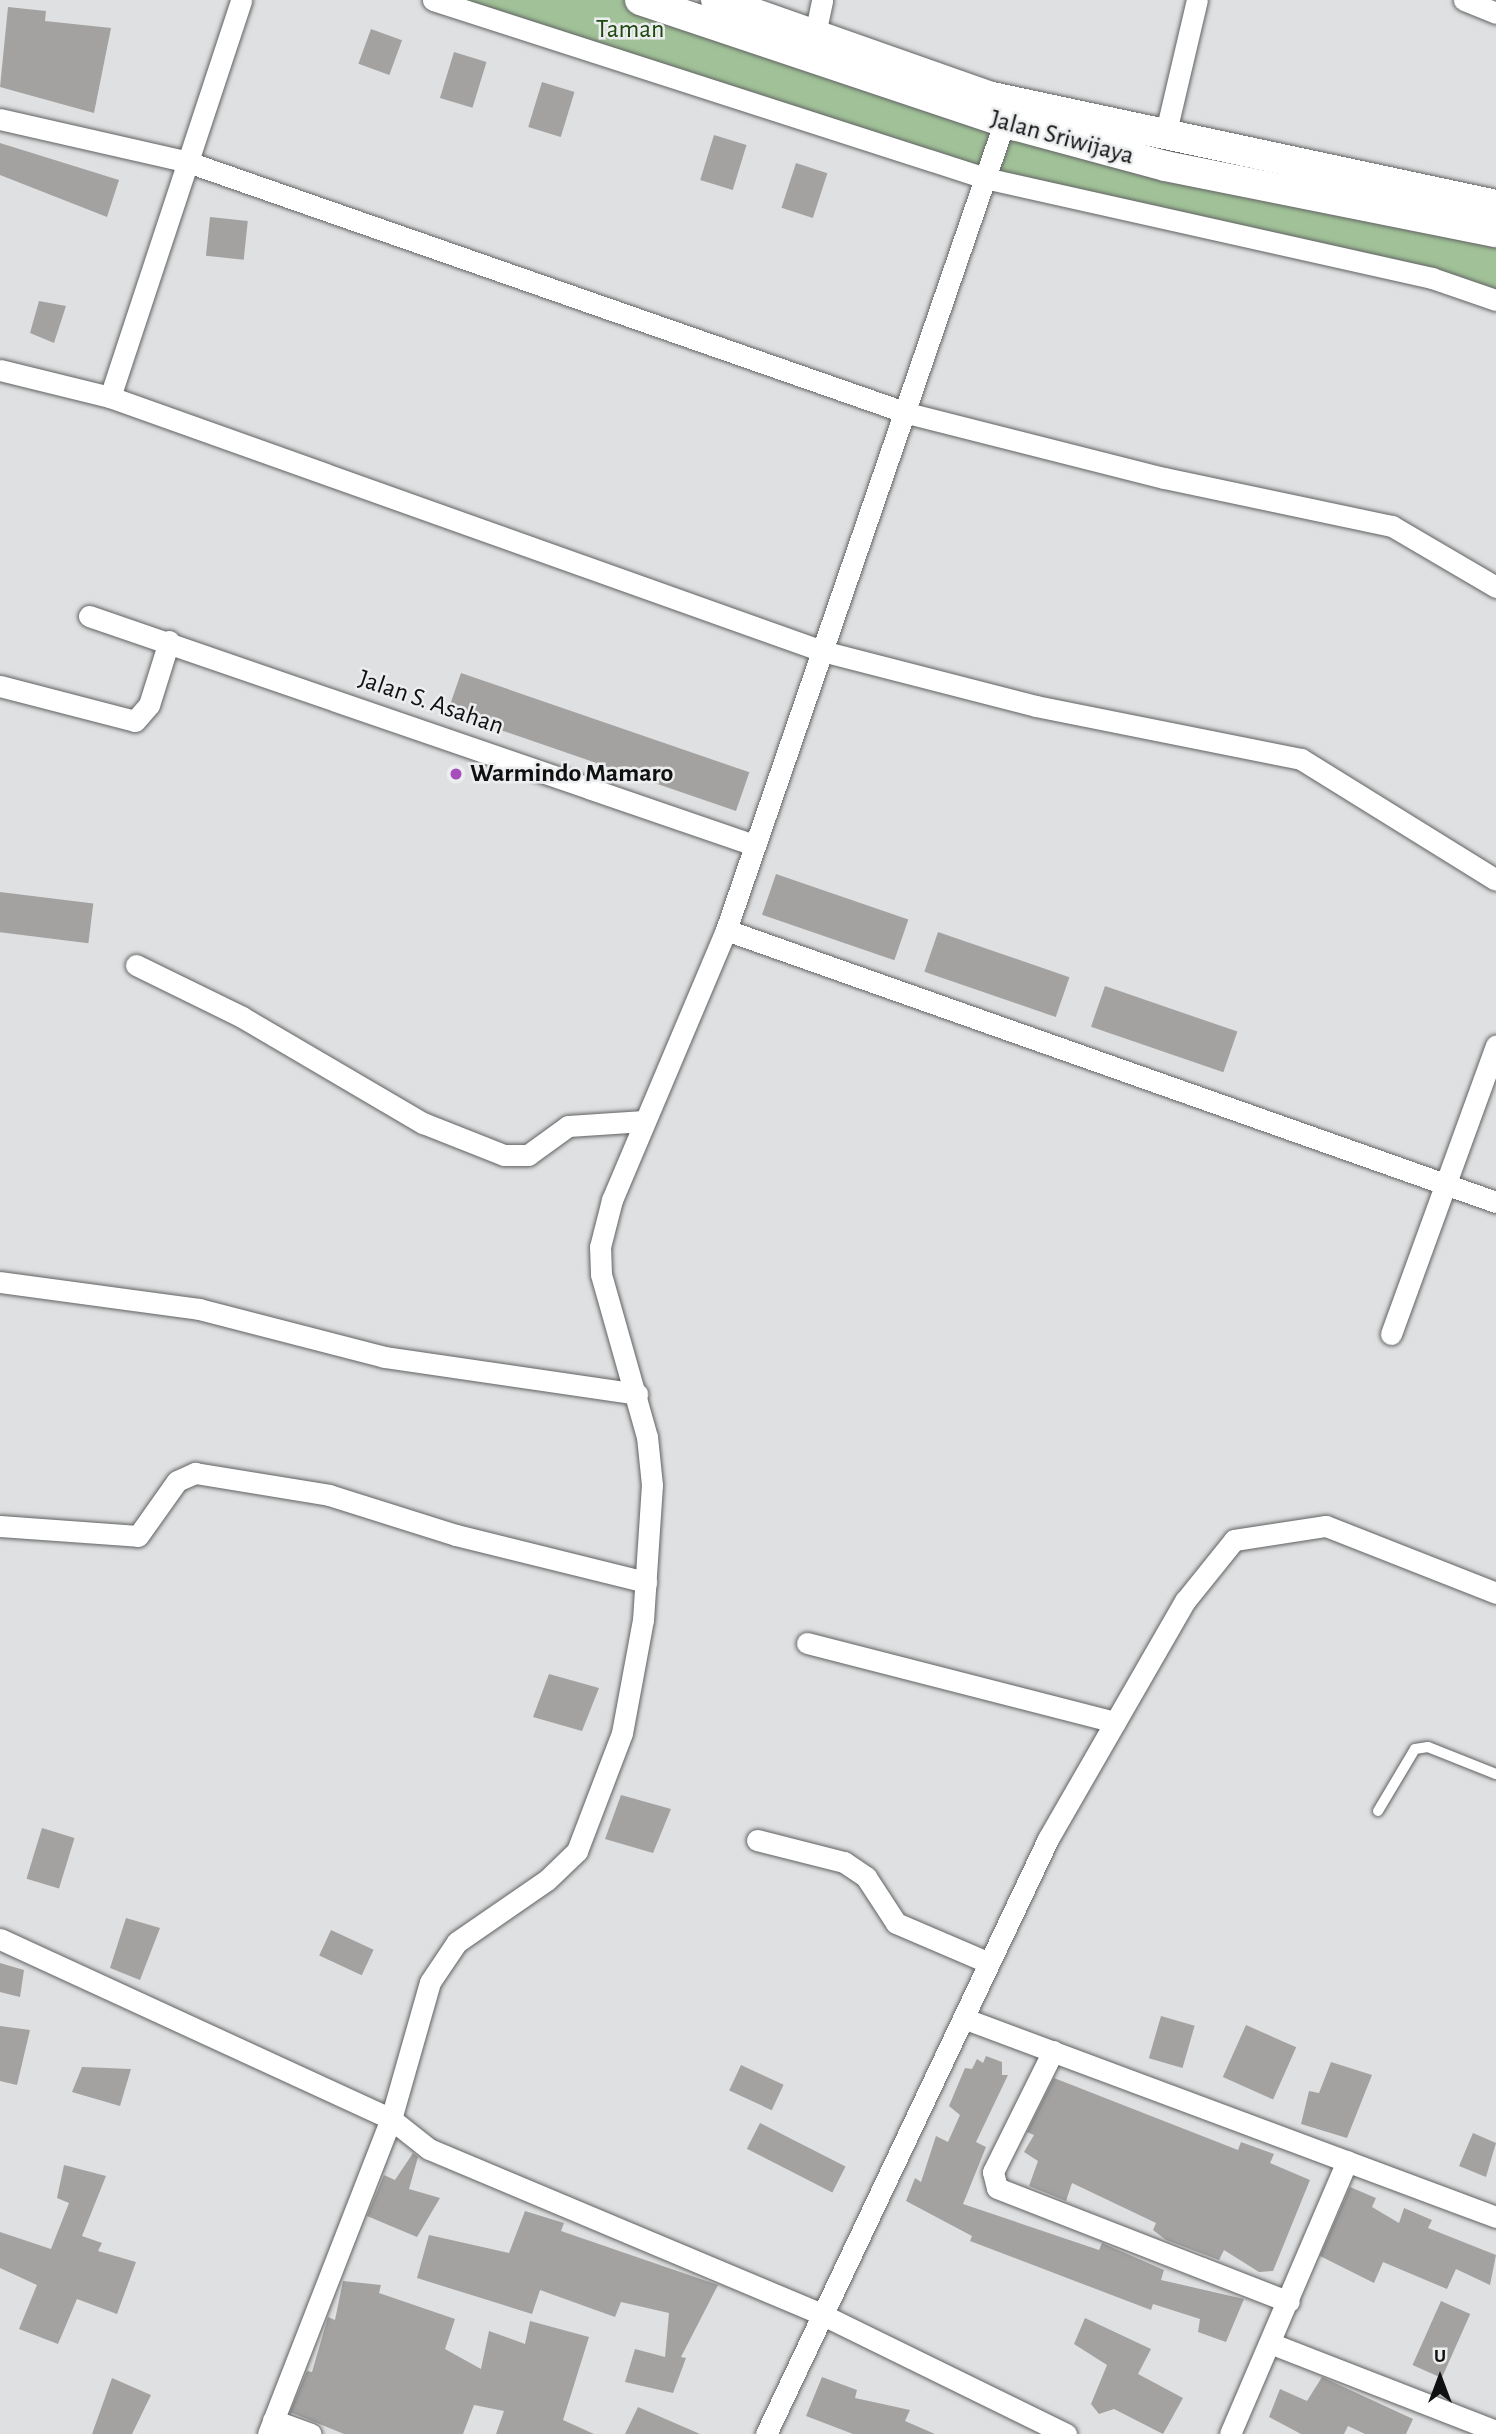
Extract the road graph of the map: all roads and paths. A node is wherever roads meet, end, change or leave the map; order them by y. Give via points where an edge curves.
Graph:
1 (241, 0) edge
2 (433, 0) edge
3 (640, 0) edge
4 (716, 0) edge
5 (822, 0) edge
6 (1198, 0) edge
7 (1464, 0) edge
8 (1496, 13) edge
9 (815, 34) junction
10 (0, 119) edge
11 (1004, 123) junction
12 (1165, 136) junction
13 (186, 161) junction
14 (985, 178) junction
15 (1496, 205) edge
16 (1496, 232) edge
17 (1496, 300) edge
18 (0, 370) edge
19 (110, 397) junction
20 (907, 413) junction
21 (1496, 587) edge
22 (89, 617) dead end
23 (169, 641) junction
24 (822, 651) junction
25 (0, 686) edge
26 (754, 845) junction
27 (1496, 880) edge
28 (726, 930) junction
29 (135, 965) dead end
30 (1496, 1045) edge
31 (644, 1121) junction
32 (1450, 1184) junction
33 (1496, 1202) edge
34 (0, 1282) edge
35 (1391, 1334) dead end
36 (637, 1394) junction
37 (0, 1526) edge
38 (646, 1582) junction
39 (1496, 1593) edge
40 (807, 1643) dead end
41 (1115, 1722) junction
42 (1496, 1774) edge
43 (1378, 1811) dead end
44 (757, 1840) dead end
45 (0, 1939) edge
46 (987, 1962) junction
47 (963, 2018) junction
48 (1053, 2051) junction
49 (391, 2119) junction
50 (1347, 2161) junction
51 (1496, 2217) edge
52 (1289, 2302) junction
53 (821, 2314) junction
54 (1270, 2343) junction
55 (271, 2427) edge
56 (1496, 2431) edge
57 (311, 2434) edge
58 (766, 2434) edge
59 (1066, 2434) edge
60 (1230, 2434) edge

1 - 13 street
2 - 14 street
3 - 11 main road, Jalan Sriwijaya
4 - 9 main road, Jalan Sriwijaya
5 - 9 street
6 - 12 street
7 - 8 street
9 - 12 main road, Jalan Sriwijaya via 992,97
10 - 13 street
11 - 14 street
11 - 16 main road, Jalan Sriwijaya via 1165,166
12 - 15 main road, Jalan Sriwijaya
13 - 19 street
13 - 20 street
14 - 17 street via 1432,278
14 - 20 street
18 - 19 street
19 - 24 street
20 - 21 street via 1164,478 1392,526
20 - 24 street
22 - 23 street, Jalan S. Asahan
23 - 25 street via 149,705 135,721
23 - 26 street, Jalan S. Asahan
24 - 26 street
24 - 27 street via 1036,706 1301,759
26 - 28 street
28 - 31 street
28 - 32 street
29 - 31 street via 242,1017 423,1123 505,1156 528,1156 568,1126
30 - 32 street
31 - 36 street via 612,1200 600,1260
32 - 33 street
32 - 35 street
34 - 36 street via 200,1309 384,1357
36 - 38 street via 652,1485
37 - 38 street via 138,1536 177,1481 195,1473 329,1495 456,1535
38 - 49 street via 622,1733 577,1851 547,1880 475,1926 443,1959
39 - 41 street via 1326,1526 1234,1540 1185,1601
40 - 41 street
41 - 46 street
42 - 43 lane via 1427,1747 1415,1749
44 - 46 street via 845,1862 866,1877 896,1923
45 - 49 street
46 - 47 street
47 - 48 street
47 - 53 street
48 - 50 street
48 - 52 street via 993,2172 997,2188
49 - 53 street via 429,2149
49 - 55 street
50 - 51 street
50 - 52 street
52 - 54 street
53 - 58 street
53 - 59 street
54 - 56 street
54 - 60 street
55 - 57 street

